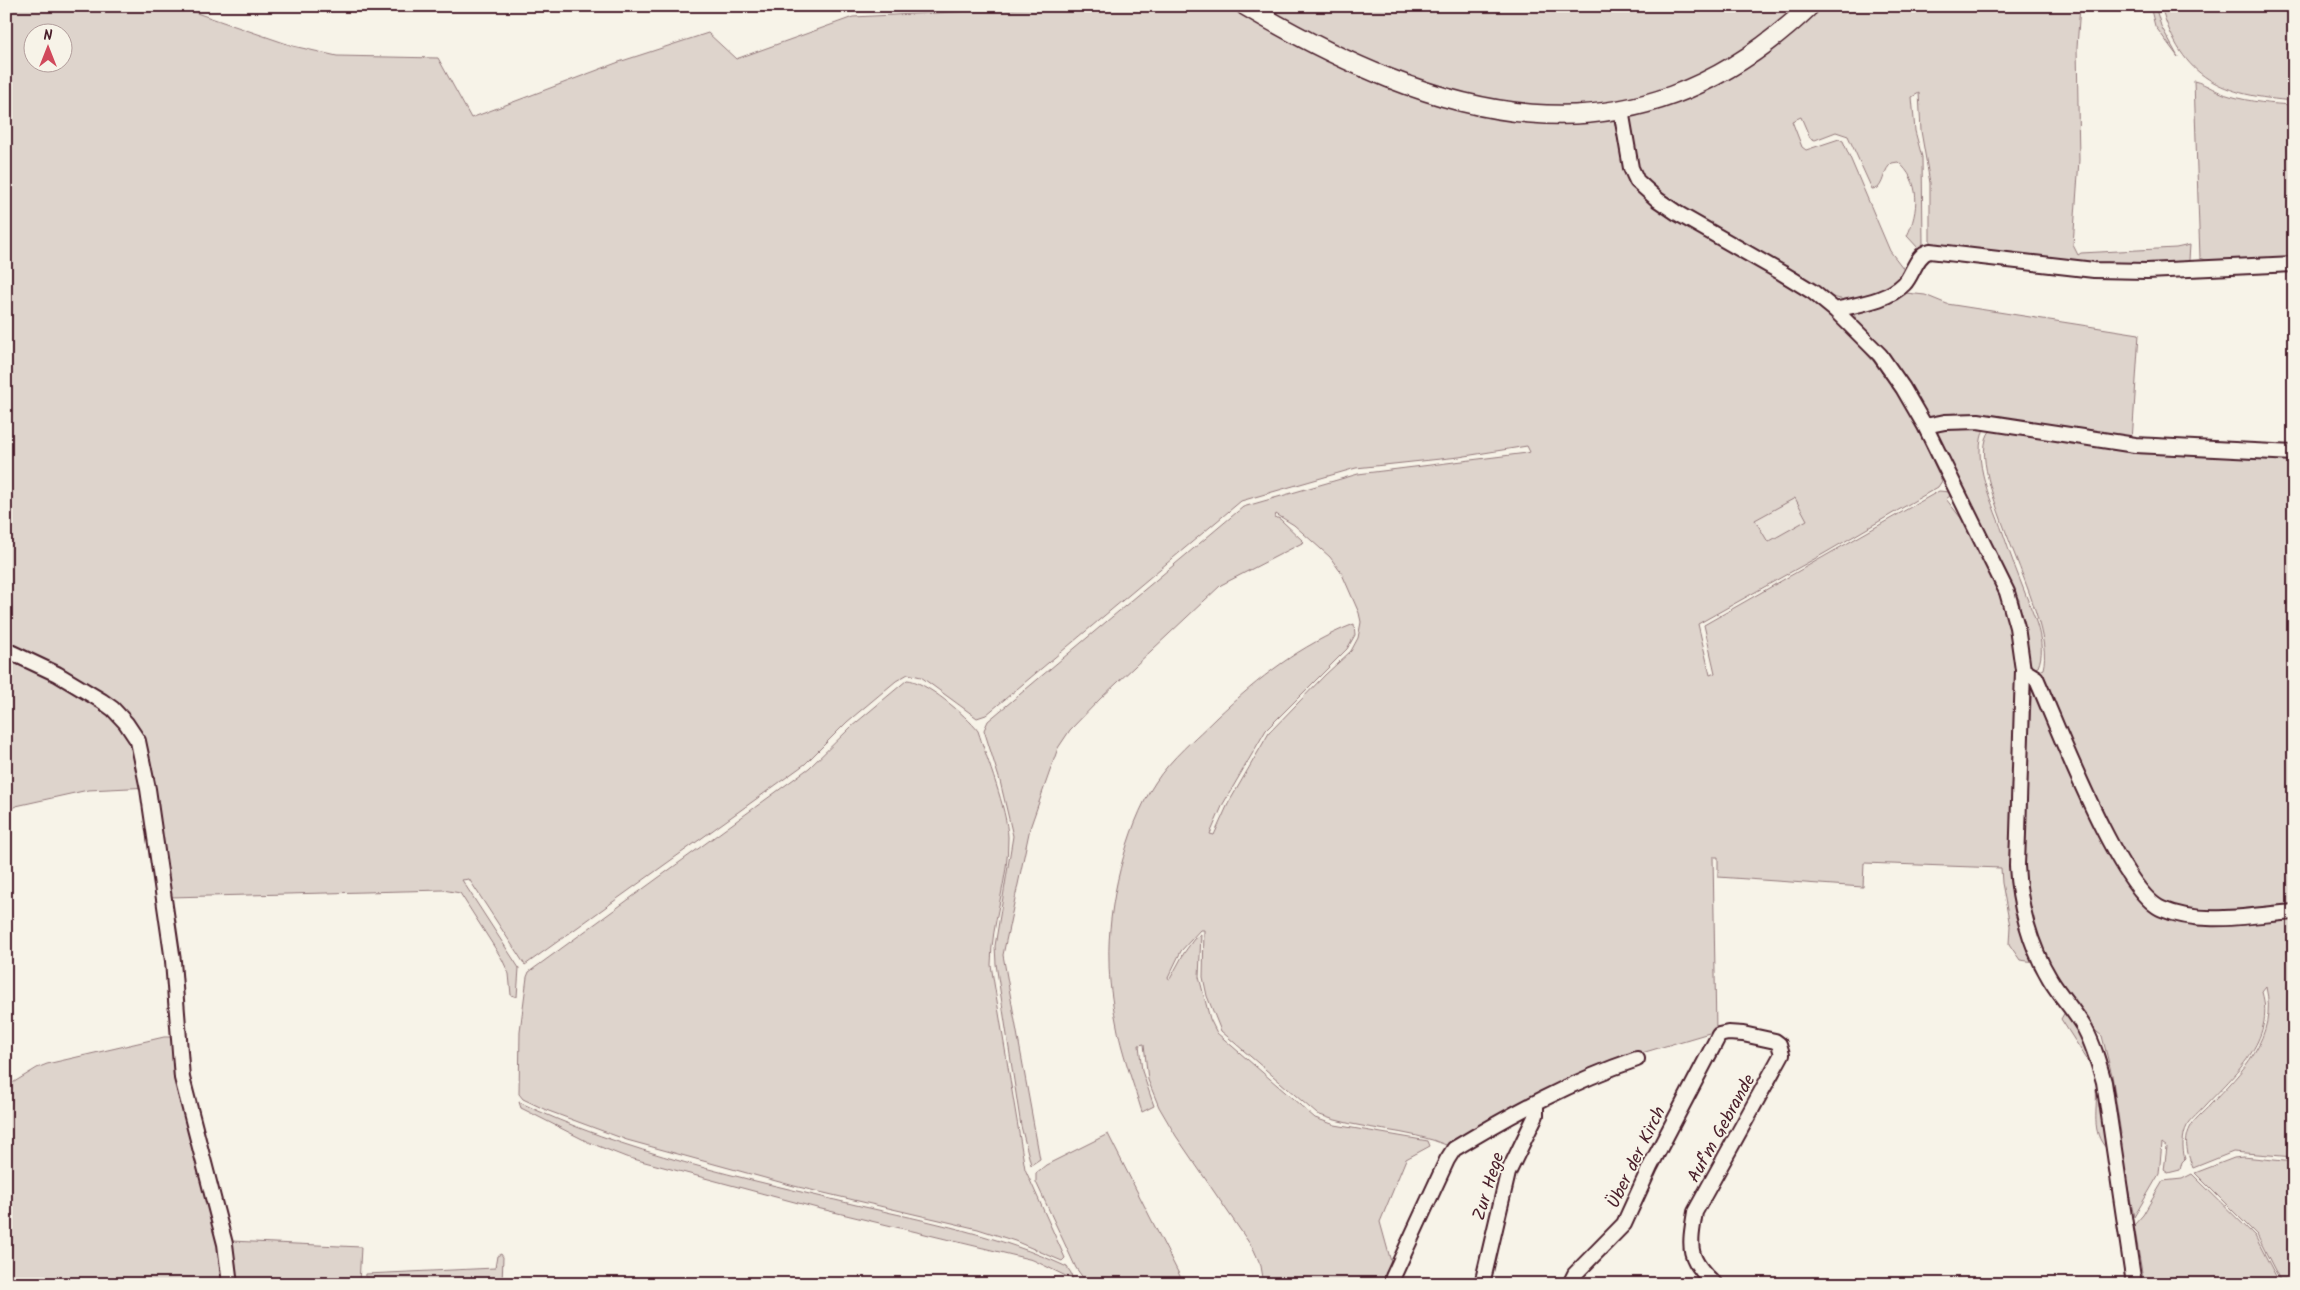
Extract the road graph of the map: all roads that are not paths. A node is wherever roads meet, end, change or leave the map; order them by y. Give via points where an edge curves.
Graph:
1 (1245, 6) edge
2 (1810, 6) edge
3 (1621, 110) junction
4 (2294, 264) edge
5 (1836, 310) junction
6 (1925, 426) junction
7 (2294, 453) edge
8 (6, 650) edge
9 (2023, 670) junction
10 (2294, 912) edge
11 (1719, 1035) joint
12 (1637, 1058) dead end
13 (1536, 1103) junction
14 (230, 1284) edge
15 (1392, 1284) edge
16 (1482, 1284) edge
17 (1570, 1284) edge
18 (1715, 1284) edge
19 (2134, 1284) edge

1 - 3 main road via 1356,66 1444,98 1534,116
2 - 3 main road via 1752,54 1690,89
3 - 5 street via 1632,172 1648,192 1677,213 1805,287
4 - 5 street via 2103,270 1930,251 1923,254 1912,274 1892,295
5 - 6 street via 1880,354
6 - 7 street via 1978,422 2135,445
6 - 9 street via 2007,592 2017,627
8 - 14 street via 57,674 113,708 138,741 173,961 182,1078 225,1244
9 - 10 street via 2036,678 2104,830 2132,880 2150,902 2174,914 2202,919
9 - 19 street via 2017,866 2020,896 2041,962 2084,1028 2097,1057 2104,1082
11 - 17 street, Über der Kirch via 1624,1224
11 - 18 street, Auf'm Gebrande via 1728,1033 1767,1038 1779,1044 1782,1054 1695,1212 1690,1241 1694,1262
12 - 13 street via 1591,1074
13 - 15 street via 1454,1149
13 - 16 street, Zur Hege via 1536,1115 1508,1173

